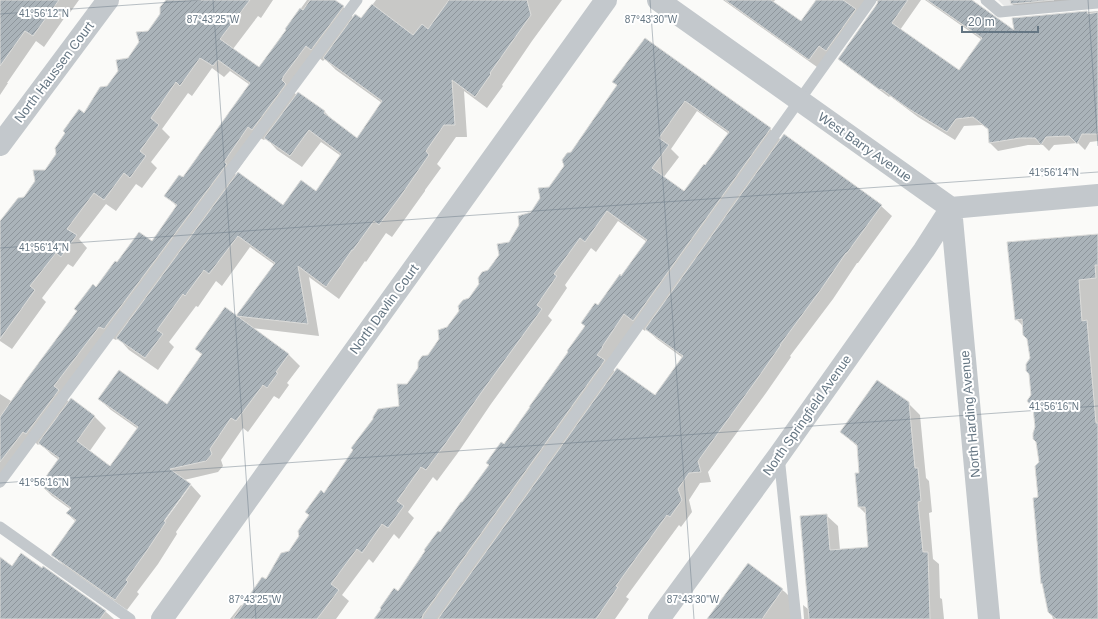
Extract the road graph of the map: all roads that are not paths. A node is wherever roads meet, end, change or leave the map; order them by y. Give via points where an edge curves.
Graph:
1 (108, 0) edge
2 (357, 0) edge
3 (606, 0) edge
4 (658, 0) edge
5 (871, 0) edge
6 (986, 0) edge
7 (1098, 3) edge
8 (800, 100) junction
9 (0, 145) edge
10 (1098, 195) edge
11 (952, 208) junction
12 (779, 456) junction
13 (0, 482) edge
14 (0, 527) edge
15 (130, 619) edge
16 (162, 619) edge
17 (429, 619) edge
18 (659, 619) edge
19 (796, 619) edge
20 (989, 619) edge

1 - 9 street, North Haussen Court
2 - 13 lane
3 - 16 street, North Davlin Court
4 - 8 street, West Barry Avenue
5 - 8 lane
6 - 7 lane via 1000,12
8 - 11 street, West Barry Avenue
8 - 17 lane
10 - 11 street
11 - 12 street, North Springfield Avenue
11 - 20 street, North Harding Avenue
12 - 18 street, North Springfield Avenue
12 - 19 lane
14 - 15 lane

